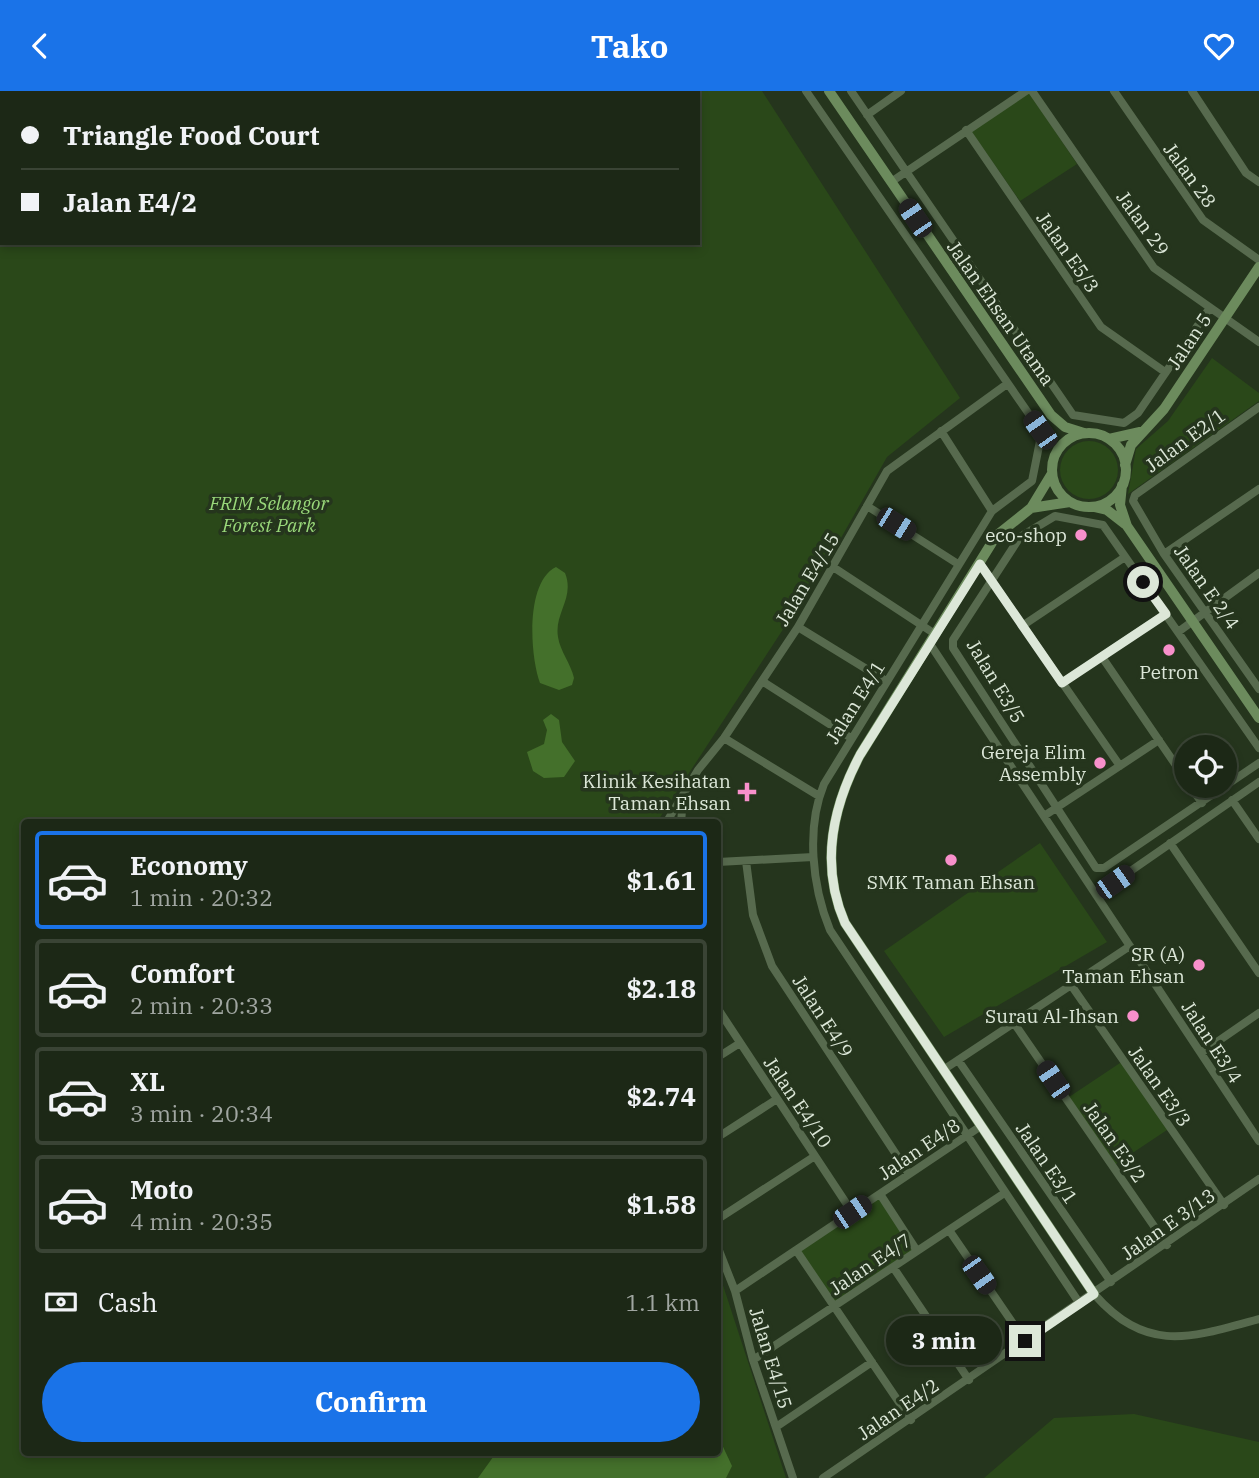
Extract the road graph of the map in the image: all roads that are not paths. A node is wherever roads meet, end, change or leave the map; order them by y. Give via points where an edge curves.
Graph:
1 (806, 91) edge
2 (829, 91) edge
3 (851, 91) edge
4 (901, 91) edge
5 (1026, 91) edge
6 (1032, 91) edge
7 (1114, 91) edge
8 (1192, 91) edge
9 (867, 115) junction
10 (966, 130) junction
11 (905, 171) junction
12 (891, 182) junction
13 (1259, 182) edge
14 (1259, 260) edge
15 (1259, 267) edge
16 (968, 298) junction
17 (956, 307) junction
18 (1209, 309) junction
19 (1224, 319) junction
20 (1259, 342) edge
21 (1165, 372) junction
22 (1007, 384) junction
23 (1259, 407) edge
24 (1051, 415) junction
25 (1143, 430) junction
26 (941, 431) junction
27 (1084, 433) junction
28 (1109, 439) junction
29 (1057, 449) junction
30 (1125, 465) junction
31 (1051, 475) junction
32 (1122, 485) junction
33 (1259, 489) edge
34 (1133, 501) joint
35 (1070, 502) junction
36 (867, 506) junction
37 (1093, 507) junction
38 (1031, 508) junction
39 (992, 511) junction
40 (1127, 526) junction
41 (1164, 554) junction
42 (1125, 557) junction
43 (958, 563) junction
44 (980, 564) junction
45 (833, 567) junction
46 (1259, 573) edge
47 (990, 580) junction
48 (1205, 612) junction
49 (1166, 614) junction
50 (1192, 622) junction
51 (922, 623) junction
52 (1022, 626) junction
53 (798, 627) junction
54 (1178, 632) junction
55 (933, 639) junction
56 (1101, 657) junction
57 (762, 681) junction
58 (886, 681) junction
59 (1062, 683) junction
60 (1259, 689) edge
61 (1259, 719) edge
62 (724, 738) junction
63 (851, 738) junction
64 (1159, 740) junction
65 (1259, 748) edge
66 (1259, 762) edge
67 (1174, 763) edge
68 (1120, 766) junction
69 (1259, 782) edge
70 (683, 794) junction
71 (819, 796) junction
72 (1198, 798) edge
73 (1232, 800) junction
74 (1202, 803) junction
75 (1057, 808) junction
76 (1044, 816) junction
77 (668, 819) edge
78 (681, 819) edge
79 (1259, 839) edge
80 (1170, 843) junction
81 (813, 857) junction
82 (746, 860) junction
83 (721, 862) edge
84 (1096, 895) junction
85 (845, 923) junction
86 (830, 930) junction
87 (1130, 946) junction
88 (1259, 973) edge
89 (1071, 985) junction
90 (1259, 1013) edge
91 (721, 1014) edge
92 (1014, 1023) junction
93 (740, 1043) junction
94 (1201, 1053) junction
95 (721, 1055) edge
96 (958, 1060) junction
97 (943, 1070) junction
98 (777, 1099) junction
99 (981, 1126) junction
100 (721, 1135) edge
101 (965, 1136) junction
102 (1259, 1142) edge
103 (815, 1156) junction
104 (909, 1174) junction
105 (1259, 1179) edge
106 (880, 1194) junction
107 (1003, 1194) junction
108 (1224, 1205) junction
109 (852, 1212) junction
110 (721, 1217) edge
111 (949, 1230) junction
112 (1167, 1245) junction
113 (796, 1250) junction
114 (917, 1251) junction
115 (721, 1256) edge
116 (893, 1267) junction
117 (1111, 1282) junction
118 (735, 1291) junction
119 (1094, 1294) junction
120 (1080, 1304) junction
121 (834, 1306) junction
122 (1259, 1319) edge
123 (1025, 1341) junction
124 (753, 1360) junction
125 (872, 1362) junction
126 (969, 1380) junction
127 (911, 1420) junction
128 (776, 1427) junction
129 (793, 1478) edge
130 (823, 1478) edge

1 - 17 street, Jalan E4/1
2 - 12 street, Jalan Ehsan Utama
3 - 9 street
4 - 9 street
5 - 10 street
6 - 18 street, Jalan 29 via 1154,268
7 - 14 street, Jalan 28 via 1203,220
8 - 13 street via 1246,173
9 - 11 street
10 - 11 street
10 - 21 street, Jalan E5/3 via 1101,327
11 - 12 street
11 - 21 street via 1073,415 1124,423 1138,413
12 - 16 street, Jalan Ehsan Utama
15 - 19 street, Jalan 5
16 - 17 street
16 - 24 street, Jalan Ehsan Utama
17 - 22 street, Jalan E4/1
18 - 19 street, Jalan 29
18 - 21 street
19 - 20 street, Jalan 29
19 - 25 street, Jalan 5 via 1164,409
22 - 26 street, Jalan E4/15
22 - 39 street, Jalan E4/1 via 1040,430 1041,443 1032,481
23 - 34 street, Jalan E2/1 via 1135,495
24 - 27 street, Jalan Ehsan Utama via 1065,427
24 - 29 street, Jalan Ehsan Utama
25 - 28 street
25 - 30 street, Jalan 5 via 1131,445
26 - 36 street, Jalan E4/15 via 891,466
26 - 39 street
27 - 28 street
27 - 29 street
28 - 30 street
29 - 31 street
30 - 32 street
31 - 35 street
31 - 38 street
32 - 37 street via 1110,500
32 - 40 street via 1120,505
33 - 41 street
34 - 41 street, Jalan E 2/4
35 - 37 street
35 - 38 street
36 - 43 street
36 - 45 street, Jalan E4/15
37 - 40 street via 1107,510
38 - 44 street via 1002,529
39 - 43 street, Jalan E4/1
40 - 50 street
41 - 48 street, Jalan E 2/4
42 - 47 street via 1103,525 1055,516 1020,537
42 - 49 street
42 - 52 street
43 - 51 street, Jalan E4/1
44 - 47 street
44 - 55 street
45 - 51 street, Jalan E3/4
45 - 53 street, Jalan E4/15
46 - 48 street
47 - 52 street
47 - 75 street, Jalan E3/5 via 953,648
48 - 50 street
48 - 60 street, Jalan E 2/4
49 - 54 street
49 - 56 street
50 - 54 street
50 - 61 street
51 - 55 street, Jalan E3/4
51 - 58 street, Jalan E4/1
52 - 59 street
53 - 57 street, Jalan E4/15
53 - 58 street
54 - 65 street
55 - 76 street, Jalan E3/4
55 - 85 street via 860,755 840,797 832,830 832,864 836,900
56 - 59 street
56 - 64 street
57 - 62 street, Jalan E4/15
57 - 63 street
58 - 63 street, Jalan E4/1
59 - 68 street
62 - 70 street, Jalan E4/15
62 - 71 street
63 - 71 street, Jalan E4/1
64 - 67 street
64 - 68 street
66 - 74 street
68 - 75 street
69 - 73 street
70 - 77 street, Jalan E4/15
70 - 78 street
71 - 81 street, Jalan E4/1
72 - 74 street
73 - 79 street
73 - 80 street
74 - 75 street, Jalan E3/5 via 1104,868 1096,867
75 - 76 street
76 - 84 street, Jalan E3/4
80 - 84 street
80 - 88 street
81 - 82 street
81 - 86 street, Jalan E4/1
82 - 83 street
82 - 104 street, Jalan E4/9 via 753,915 772,966
84 - 87 street, Jalan E3/4
85 - 86 street
85 - 97 street
86 - 101 street, Jalan E4/1
87 - 89 street
87 - 94 street, Jalan E3/4
89 - 92 street
89 - 108 street, Jalan E3/3
90 - 94 street
91 - 93 street, Jalan E4/10
92 - 96 street
92 - 112 street, Jalan E3/2
93 - 95 street
93 - 98 street, Jalan E4/10
94 - 102 street, Jalan E3/4
96 - 97 street
96 - 117 street, Jalan E3/1
97 - 99 street
98 - 100 street
98 - 103 street, Jalan E4/10
99 - 101 street, Jalan E4/8
99 - 119 street
101 - 104 street, Jalan E4/8
101 - 107 street, Jalan E4/1
103 - 109 street, Jalan E4/10
103 - 110 street
104 - 106 street, Jalan E4/8
105 - 108 street, Jalan E 3/13
106 - 109 street, Jalan E4/8
106 - 114 street
107 - 111 street, Jalan E4/7
107 - 120 street, Jalan E4/1
108 - 112 street, Jalan E 3/13
109 - 113 street, Jalan E4/8
111 - 114 street, Jalan E4/7
111 - 123 street
112 - 117 street, Jalan E 3/13
113 - 118 street, Jalan E4/8
113 - 121 street
114 - 116 street, Jalan E4/7
115 - 118 street, Jalan E4/15
116 - 121 street, Jalan E4/7
116 - 126 street
117 - 119 street, Jalan E 3/13
118 - 124 street, Jalan E4/15
119 - 120 street, Jalan E4/2
119 - 122 street via 1126,1324 1157,1336 1194,1336
120 - 123 street, Jalan E4/2
121 - 124 street, Jalan E4/7
121 - 125 street
123 - 126 street, Jalan E4/2
124 - 128 street, Jalan E4/15
125 - 127 street
125 - 128 street
126 - 127 street, Jalan E4/2
127 - 130 street, Jalan E4/2
128 - 129 street, Jalan E4/15

